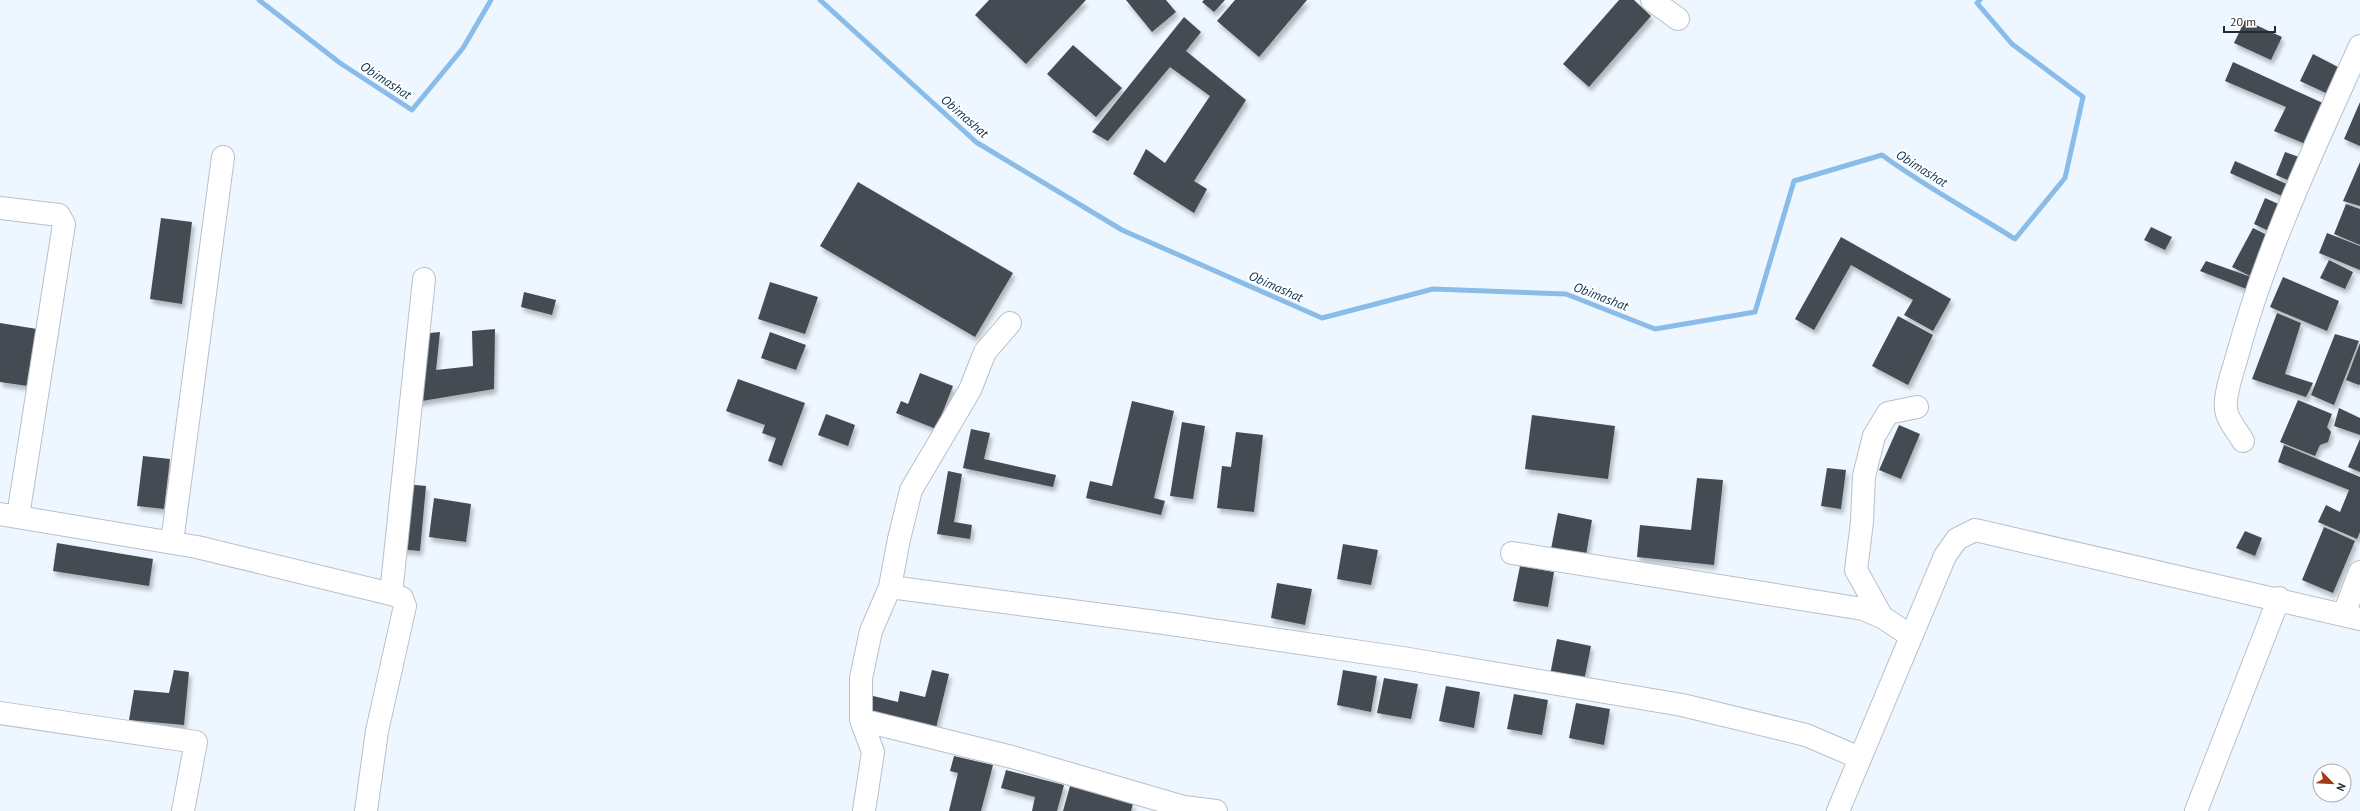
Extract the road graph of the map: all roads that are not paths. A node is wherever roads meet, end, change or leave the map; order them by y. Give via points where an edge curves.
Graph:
1 (1652, 0) edge
2 (1678, 19) dead end
3 (2360, 46) edge
4 (223, 157) dead end
5 (0, 208) edge
6 (424, 279) dead end
7 (1010, 322) dead end
8 (1917, 406) dead end
9 (2244, 441) dead end
10 (9, 515) edge
11 (172, 542) junction
12 (1512, 553) dead end
13 (2360, 572) edge
14 (890, 587) junction
15 (391, 594) junction
16 (2279, 598) junction
17 (2352, 616) edge
18 (1882, 617) junction
19 (1911, 636) junction
20 (0, 713) edge
21 (861, 720) junction
22 (1860, 758) junction
23 (183, 811) edge
24 (366, 811) edge
25 (864, 811) edge
26 (1216, 811) edge
27 (1838, 811) edge
28 (2196, 811) edge

1 - 2 street
3 - 9 street via 2324,125 2244,332 2230,381 2226,410
4 - 11 street
5 - 10 street via 59,215 64,224
6 - 15 street
7 - 14 street via 985,352 970,390 911,490
8 - 18 street via 1888,413 1874,436 1864,476 1856,570
10 - 11 street
11 - 15 street
12 - 18 street via 1863,608
13 - 17 street
14 - 21 street via 870,639 861,678
14 - 22 street via 1164,623 1401,658 1682,705 1806,735
15 - 24 street via 402,598 405,606 377,731
16 - 17 street
16 - 19 street via 1975,530 1957,539 1945,556
16 - 28 street
18 - 19 street
19 - 22 street
20 - 23 street via 196,742
21 - 25 street via 873,752
21 - 26 street via 1012,757 1184,807
22 - 27 street

